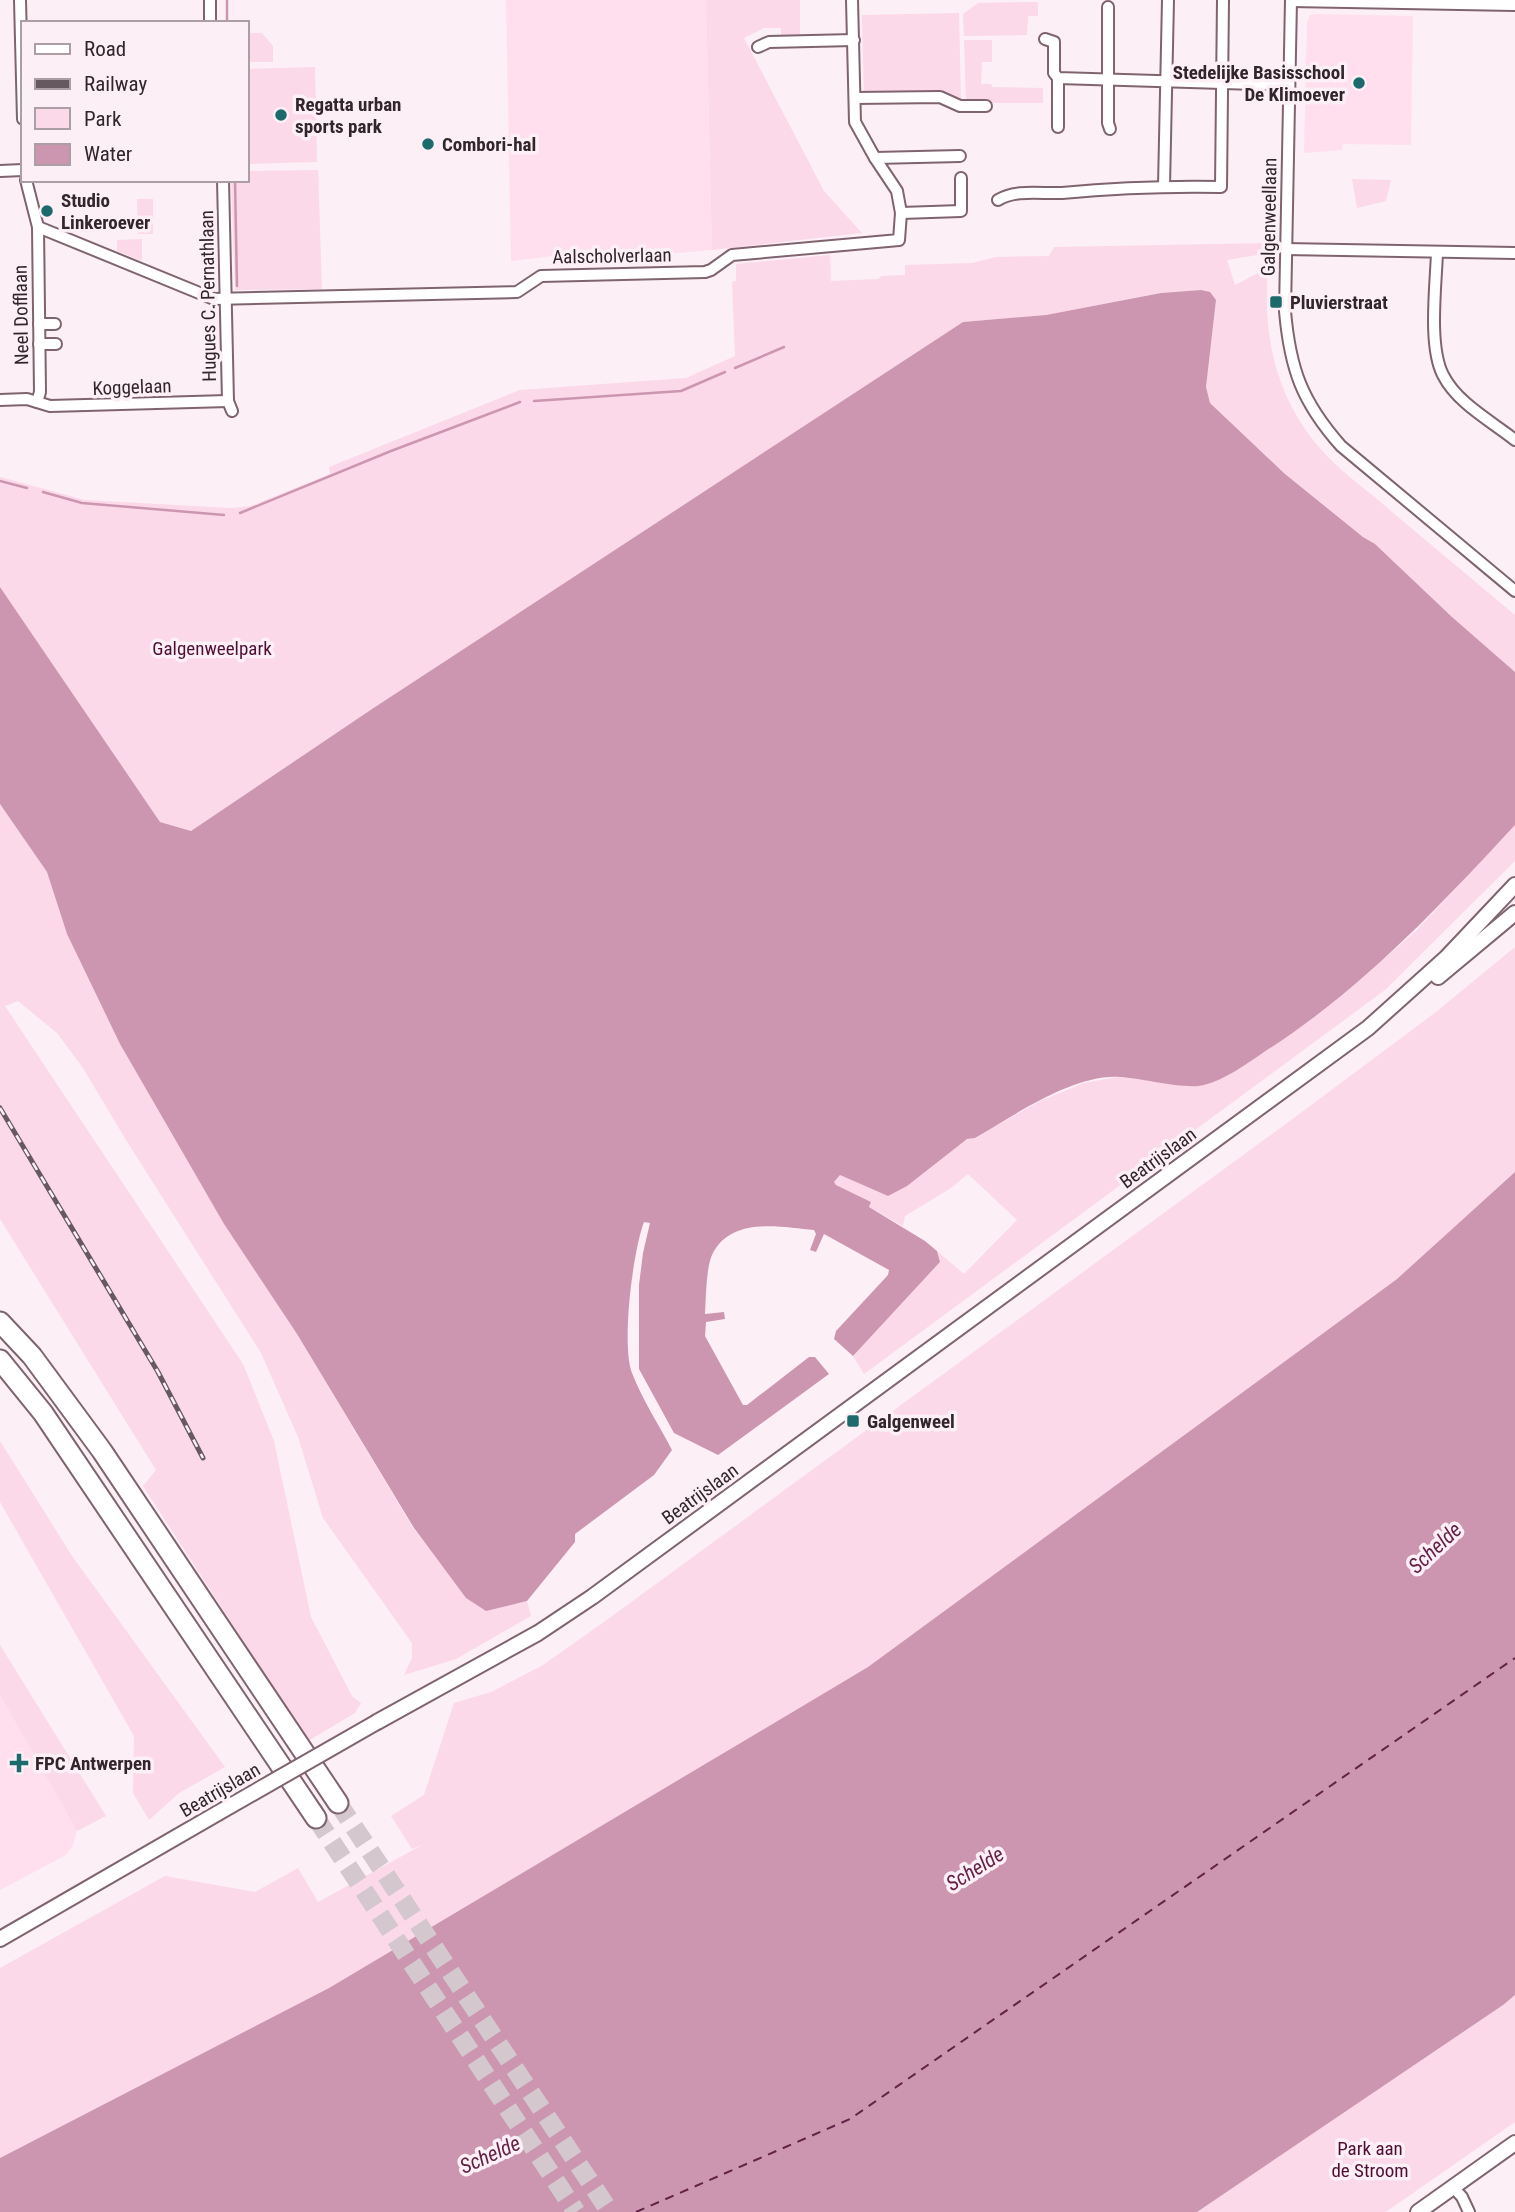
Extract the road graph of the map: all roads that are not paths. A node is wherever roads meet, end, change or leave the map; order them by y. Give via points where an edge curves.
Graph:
1 (20, 0) edge
2 (210, 0) edge
3 (852, 0) edge
4 (860, 0) edge
5 (1168, 0) edge
6 (1223, 0) edge
7 (1291, 0) edge
8 (1424, 2) edge
9 (1515, 5) edge
10 (1108, 8) dead end
11 (210, 21) edge
12 (1045, 39) dead end
13 (21, 40) edge
14 (854, 40) junction
15 (758, 47) dead end
16 (1058, 78) junction
17 (1109, 79) junction
18 (1167, 81) junction
19 (1221, 83) junction
20 (1289, 85) junction
21 (855, 98) junction
22 (986, 106) dead end
23 (1058, 127) dead end
24 (1110, 129) dead end
25 (960, 156) dead end
26 (875, 158) junction
27 (21, 170) edge
28 (0, 171) edge
29 (961, 178) dead end
30 (27, 182) edge
31 (223, 182) edge
32 (1164, 186) junction
33 (998, 200) dead end
34 (901, 213) junction
35 (38, 228) junction
36 (1285, 249) junction
37 (1437, 252) junction
38 (1515, 253) edge
39 (226, 299) junction
40 (55, 324) dead end
41 (36, 334) junction
42 (56, 344) dead end
43 (0, 400) edge
44 (37, 402) junction
45 (230, 406) joint
46 (1514, 438) edge
47 (1515, 591) edge
48 (1515, 885) edge
49 (1515, 913) edge
50 (1383, 1016) junction
51 (0, 1322) edge
52 (0, 1360) edge
53 (338, 1803) tunnel mouth
54 (316, 1818) tunnel mouth
55 (0, 1939) edge
56 (1515, 2143) edge
57 (1453, 2187) junction
58 (1418, 2212) edge
59 (1469, 2212) edge

1 - 13 street
2 - 11 street
3 - 4 street
3 - 14 street
5 - 18 street
6 - 19 street
7 - 8 street
7 - 20 street, Galgenweellaan
8 - 9 street
10 - 17 street
12 - 16 street via 1054,42
14 - 15 street via 769,42
14 - 21 street
16 - 17 street
16 - 23 street
17 - 18 street
17 - 24 street
18 - 19 street
18 - 32 street
19 - 20 street
19 - 32 street via 1221,187
20 - 36 street, Galgenweellaan
21 - 22 street via 940,97 960,106
21 - 26 street via 855,122
25 - 26 street
26 - 34 street via 897,191
27 - 28 street
29 - 34 street via 961,211
30 - 35 street, Neel Dofflaan
31 - 39 street, Hugues C. Pernathlaan
32 - 33 street via 1008,194
34 - 39 street, Aalscholverlaan via 899,240 732,255 705,272 541,276 517,292
35 - 39 street, Aalscholverlaan via 209,298
35 - 41 street, Neel Dofflaan
36 - 37 street
36 - 47 street, Galgenweellaan via 1291,360 1319,419 1341,446
37 - 38 street
37 - 46 street via 1436,360 1462,397
39 - 45 street, Hugues C. Pernathlaan
40 - 41 street
41 - 42 street
41 - 44 street, Neel Dofflaan
43 - 44 street, Koggelaan
44 - 45 street, Koggelaan via 50,406 106,400
48 - 50 street, Beatrijslaan
49 - 50 street, Beatrijslaan via 1410,1000
50 - 55 street, Beatrijslaan, bridge via 592,1597 538,1633
51 - 53 highway via 32,1356 102,1451
52 - 54 highway via 43,1413
56 - 57 street
57 - 58 street
57 - 59 street

